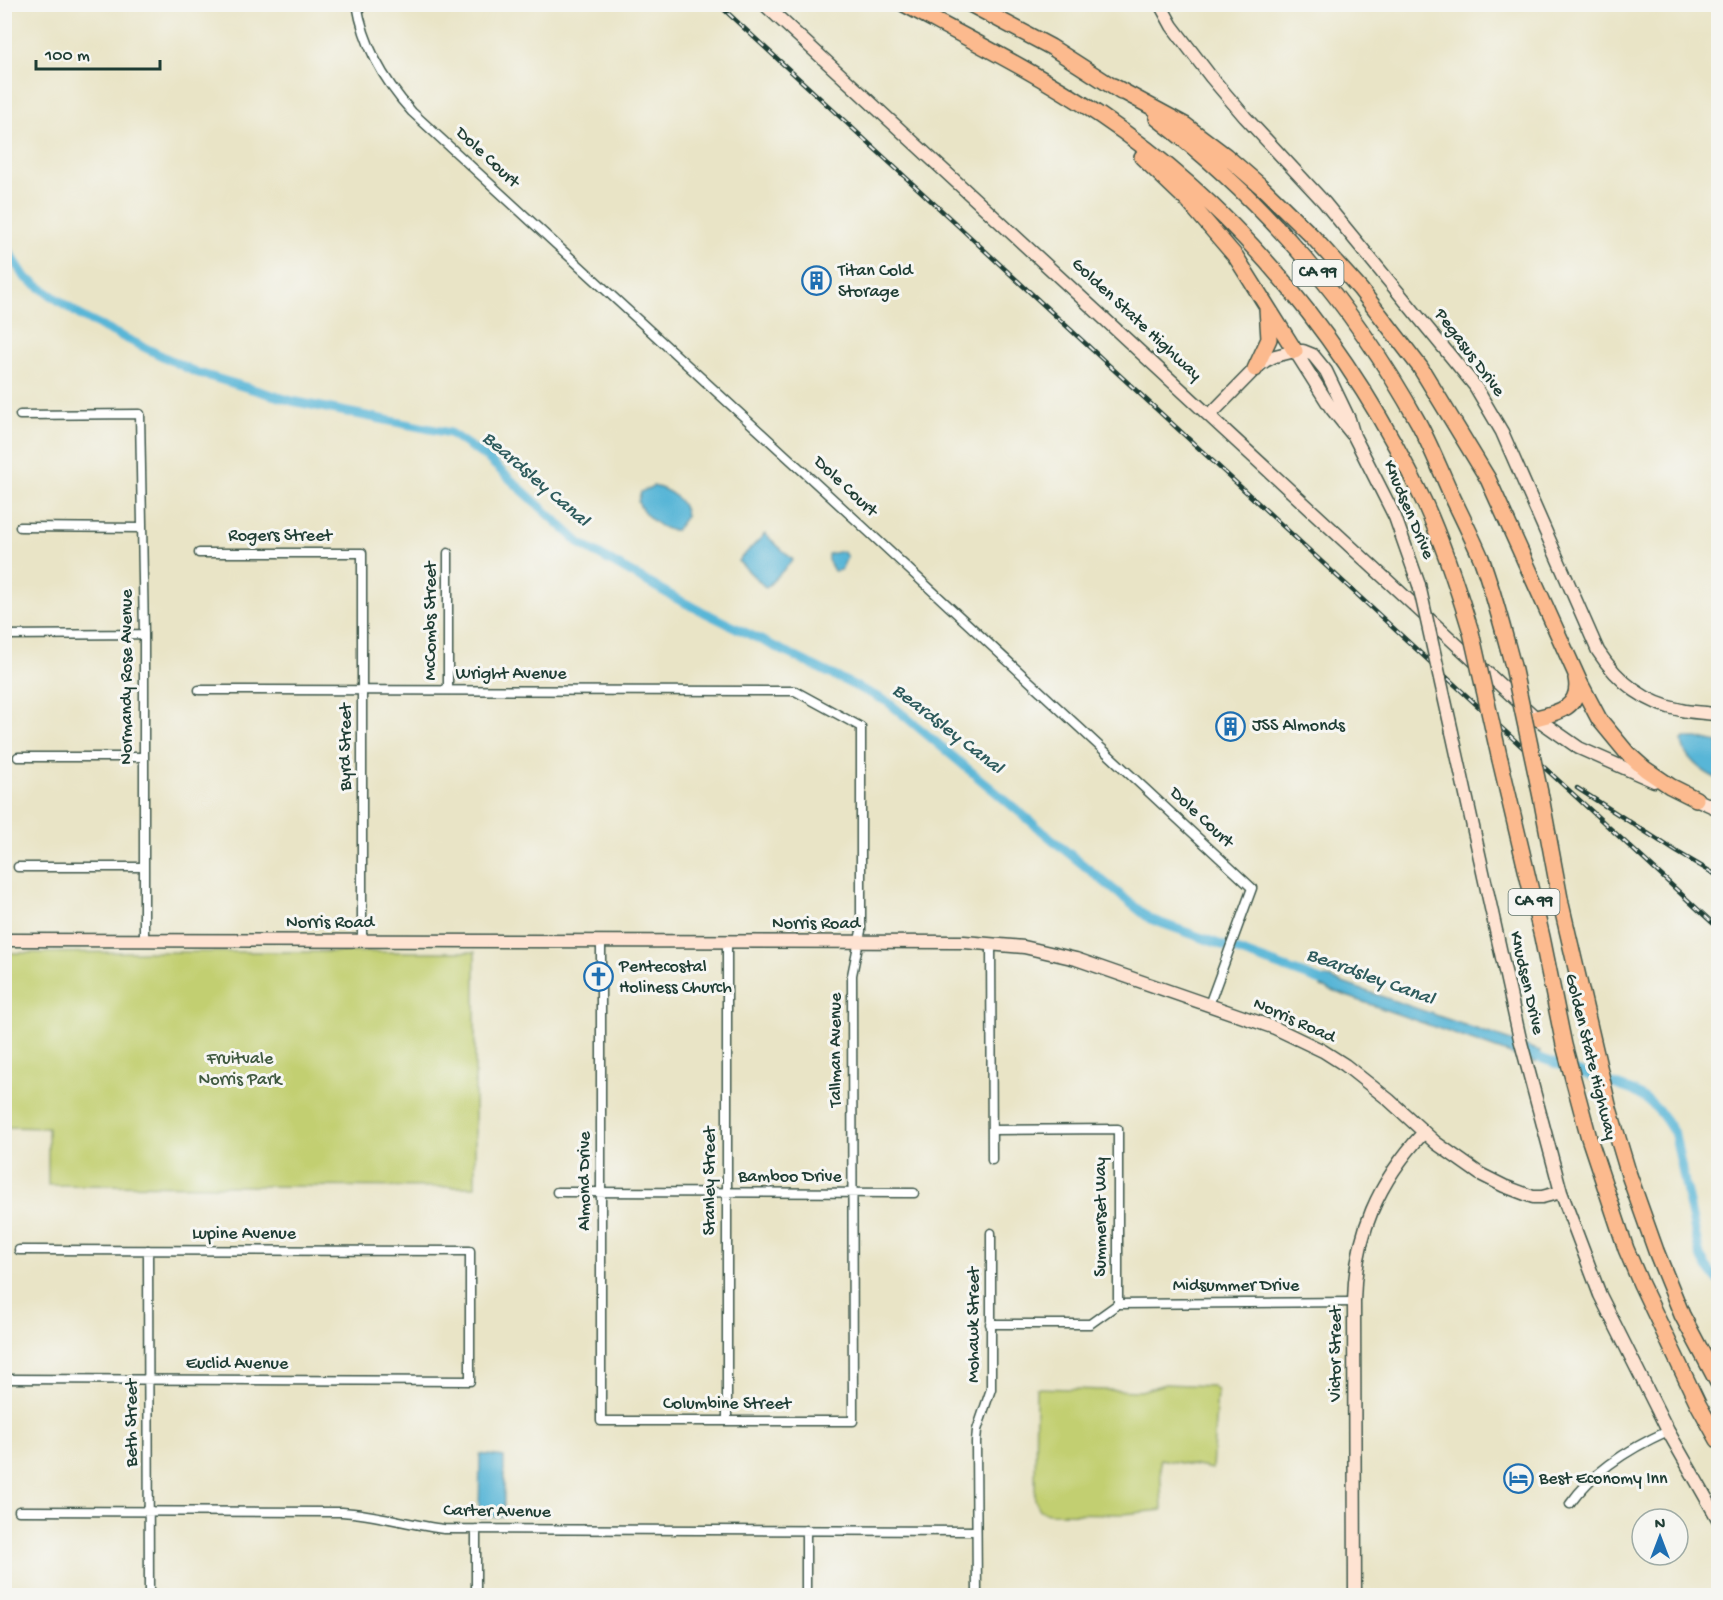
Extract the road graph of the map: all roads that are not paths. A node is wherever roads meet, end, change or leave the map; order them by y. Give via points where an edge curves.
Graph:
1 (357, 4) edge
2 (765, 4) edge
3 (904, 4) edge
4 (970, 4) edge
5 (1160, 4) edge
6 (1113, 86) junction
7 (1102, 117) junction
8 (1266, 302) junction
9 (1295, 351) junction
10 (1255, 369) junction
11 (20, 415) dead end
12 (1210, 415) junction
13 (20, 527) dead end
14 (142, 528) junction
15 (199, 553) dead end
16 (362, 553) joint
17 (448, 553) dead end
18 (4, 634) edge
19 (144, 634) junction
20 (1575, 672) junction
21 (199, 690) dead end
22 (362, 690) junction
23 (448, 690) junction
24 (819, 704) joint
25 (1719, 715) edge
26 (1536, 718) junction
27 (18, 757) dead end
28 (144, 757) junction
29 (1696, 799) junction
30 (1719, 810) edge
31 (18, 867) dead end
32 (144, 867) junction
33 (4, 940) edge
34 (144, 940) junction
35 (362, 941) junction
36 (601, 941) junction
37 (727, 942) junction
38 (860, 942) junction
39 (991, 943) junction
40 (1209, 1005) junction
41 (992, 1130) junction
42 (1424, 1132) junction
43 (992, 1160) dead end
44 (557, 1192) dead end
45 (601, 1192) junction
46 (1561, 1192) junction
47 (727, 1193) junction
48 (852, 1193) junction
49 (914, 1193) dead end
50 (992, 1233) dead end
51 (19, 1250) dead end
52 (148, 1250) junction
53 (1354, 1302) junction
54 (1118, 1304) junction
55 (990, 1324) junction
56 (4, 1379) edge
57 (149, 1380) junction
58 (470, 1381) joint
59 (1719, 1383) edge
60 (601, 1421) joint
61 (727, 1421) junction
62 (852, 1421) joint
63 (1668, 1431) junction
64 (1719, 1440) edge
65 (1569, 1504) dead end
66 (19, 1511) dead end
67 (149, 1511) junction
68 (1719, 1519) edge
69 (476, 1529) junction
70 (806, 1530) junction
71 (976, 1531) junction
72 (149, 1596) edge
73 (476, 1596) edge
74 (806, 1596) edge
75 (977, 1596) edge
76 (1355, 1596) edge

1 - 40 street, Dole Court via 363,32 378,67 412,112 1252,888
2 - 12 street, Golden State Highway
3 - 7 highway, Golden State Highway / CA 99 via 1046,81
4 - 6 highway, Golden State Highway / CA 99
5 - 25 street, Pegasus Drive via 1211,77 1324,202 1475,386 1502,432 1607,665 1629,688 1654,702
6 - 20 highway via 1185,125 1226,156 1312,236 1360,288 1420,367 1488,479
6 - 59 highway, Golden State Highway / CA 99, bridge via 1178,134 1256,204 1317,272 1385,368 1418,424 1481,558 1513,666 1561,904 1608,1105 1656,1251 1682,1315
7 - 8 highway via 1208,223 1236,256
7 - 64 highway, Golden State Highway / CA 99, bridge via 1187,183 1284,280 1338,351 1378,413 1426,506 1471,632 1564,1045 1602,1179 1637,1275
8 - 9 highway
8 - 10 highway via 1269,339
9 - 10 street via 1275,356
9 - 46 street, Knudsen Drive, bridge via 1354,436 1395,517 1419,585 1526,1067
10 - 12 street
11 - 14 street, Normandy Rose Avenue via 140,414
12 - 26 street, Golden State Highway
13 - 14 street
14 - 19 street, Normandy Rose Avenue
15 - 16 street, Rogers Street
16 - 22 street, Byrd Street
17 - 23 street, McCombs Street
18 - 19 street
19 - 28 street, Normandy Rose Avenue
20 - 26 highway via 1577,686 1572,702 1559,712
20 - 29 highway via 1599,719 1627,753 1661,780
21 - 22 street, Wright Avenue
22 - 23 street, Wright Avenue
22 - 35 street, Byrd Street
23 - 24 street, Wright Avenue via 795,691
24 - 38 street, Tallman Avenue via 861,727
26 - 29 street via 1579,748
27 - 28 street
28 - 32 street, Normandy Rose Avenue
29 - 30 street
31 - 32 street
32 - 34 street, Normandy Rose Avenue
33 - 34 street, Norris Road
34 - 35 street, Norris Road
35 - 36 street, Norris Road
36 - 37 street, Norris Road
36 - 45 street, Almond Drive
37 - 38 street, Norris Road
37 - 47 street, Stanley Street
38 - 39 street, Norris Road
38 - 48 street, Tallman Avenue via 852,975
39 - 40 street, Norris Road via 1076,959
39 - 41 street
40 - 42 street, Norris Road via 1275,1028 1323,1051 1367,1081
41 - 43 street
41 - 54 street, Summerset Way via 1118,1129
42 - 46 street, Norris Road via 1457,1159 1504,1186 1533,1197
42 - 53 street, Victor Street via 1382,1186 1374,1204 1360,1245
44 - 45 street, Bamboo Drive
45 - 47 street, Bamboo Drive
45 - 60 street, Almond Drive
46 - 63 street, Knudsen Drive via 1600,1294
47 - 48 street, Bamboo Drive
47 - 61 street, Stanley Street
48 - 49 street, Bamboo Drive
48 - 62 street, Tallman Avenue
50 - 55 street, Mohawk Street
51 - 52 street, Lupine Avenue
52 - 57 street, Beth Street
52 - 58 street, Lupine Avenue via 470,1251
53 - 54 street, Midsummer Drive
53 - 76 street, Victor Street
54 - 55 street via 1090,1324
55 - 71 street, Mohawk Street via 991,1389 976,1442
56 - 57 street, Euclid Avenue
57 - 58 street, Euclid Avenue
57 - 67 street, Beth Street
60 - 61 street, Columbine Street
61 - 62 street, Columbine Street
63 - 65 street via 1627,1451 1588,1482
63 - 68 street, Knudsen Drive
66 - 67 street, Carter Avenue
67 - 69 street, Carter Avenue via 342,1512 423,1526
67 - 72 street, Beth Street
69 - 70 street, Carter Avenue
69 - 73 street
70 - 71 street, Carter Avenue
70 - 74 street
71 - 75 street, Mohawk Street

